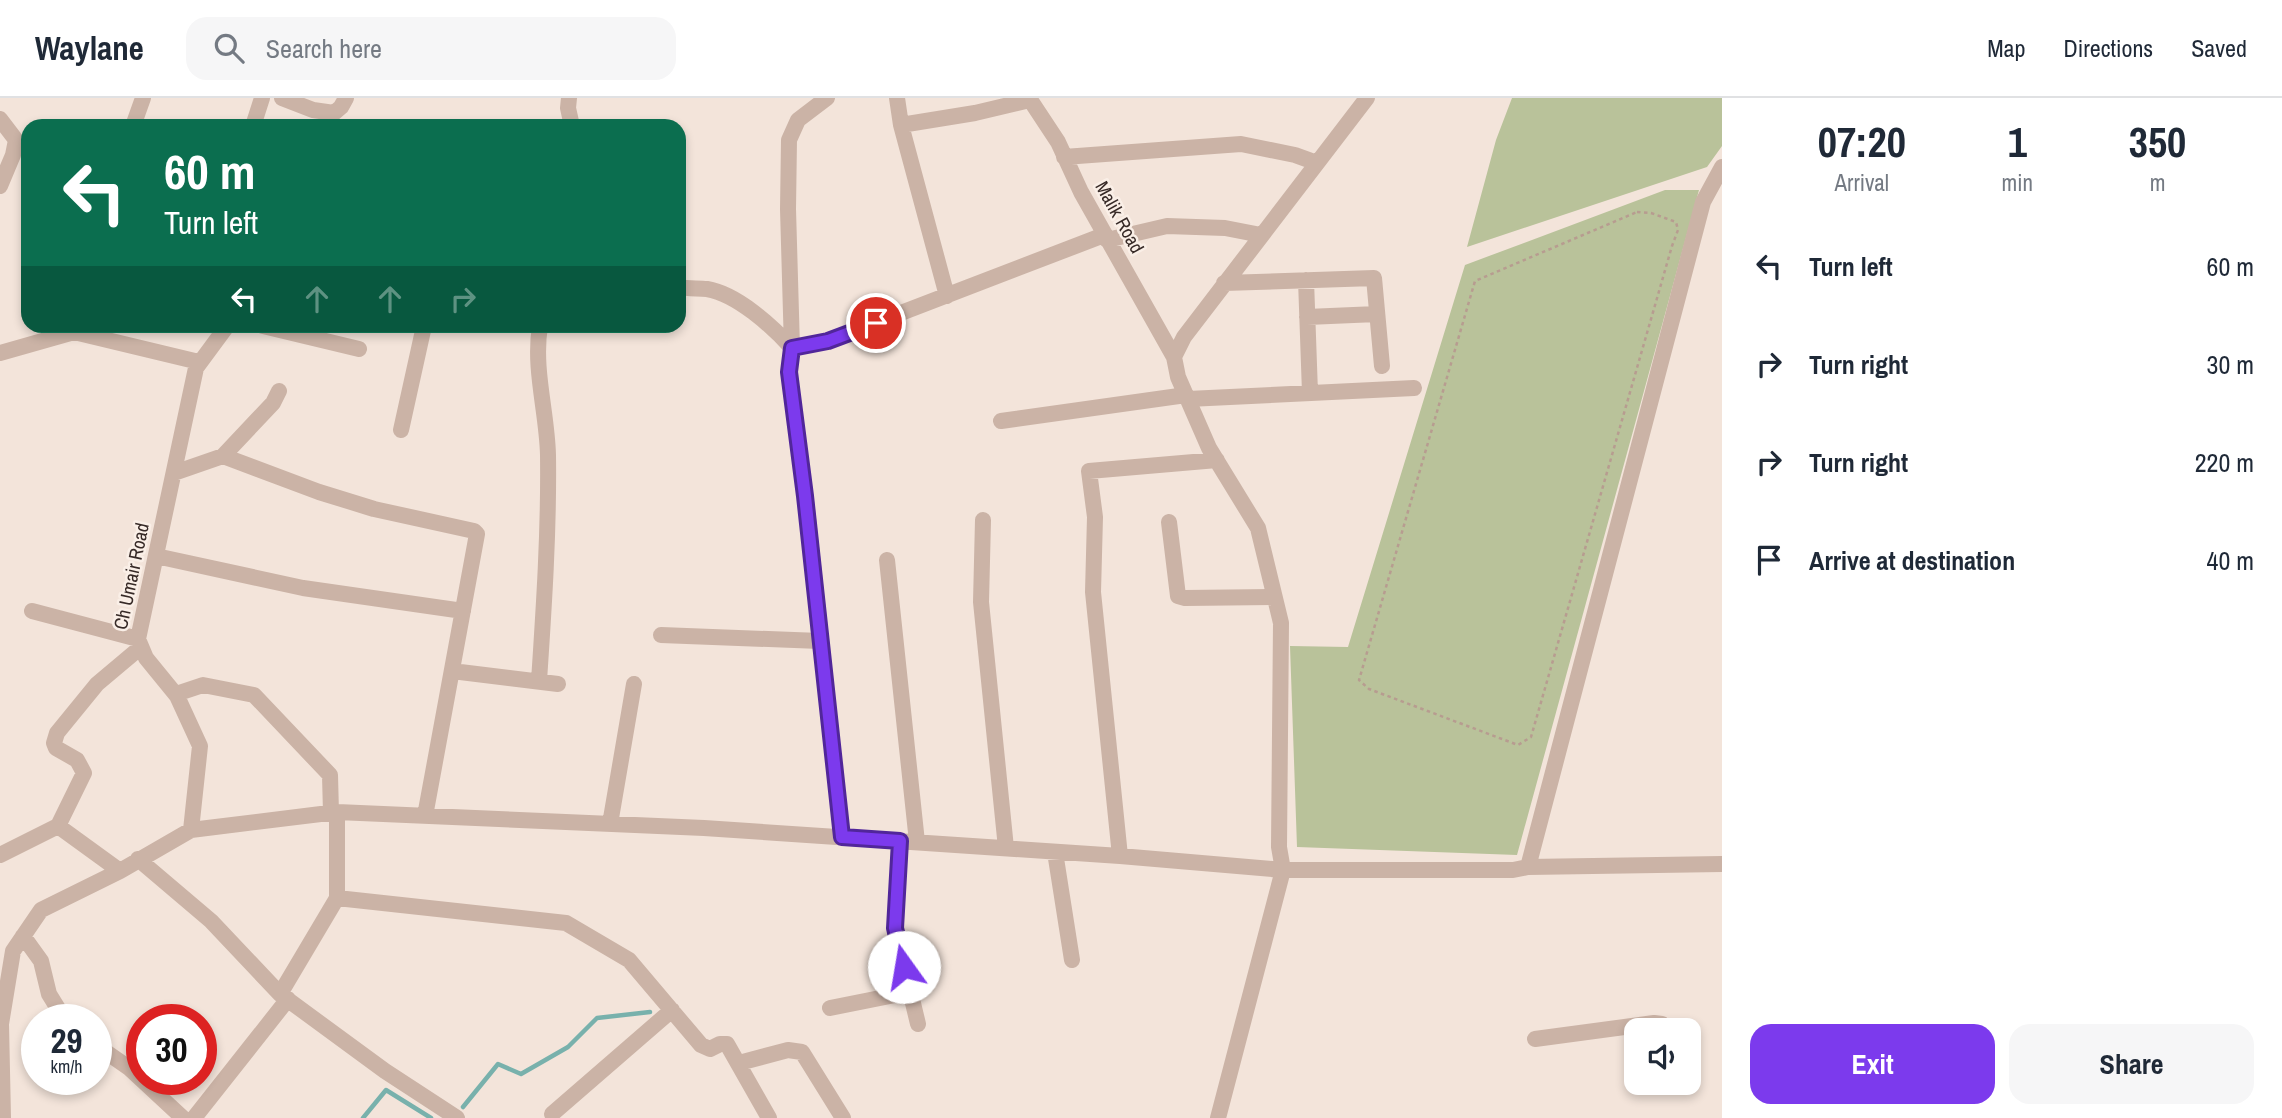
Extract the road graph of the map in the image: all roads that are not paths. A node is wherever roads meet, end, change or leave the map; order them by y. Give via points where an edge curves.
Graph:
1 (144, 98) edge
2 (262, 98) edge
3 (282, 98) edge
4 (345, 98) edge
5 (569, 98) edge
6 (897, 98) edge
7 (1367, 98) edge
8 (825, 99) edge
9 (1030, 99) edge
10 (0, 119) edge
11 (136, 119) edge
12 (255, 119) edge
13 (332, 119) edge
14 (569, 119) edge
15 (901, 125) junction
16 (1064, 157) junction
17 (1317, 163) junction
18 (1722, 167) edge
19 (0, 186) edge
20 (1261, 235) junction
21 (1106, 238) junction
22 (1306, 280) junction
23 (1224, 283) junction
24 (686, 288) edge
25 (947, 296) junction
26 (1377, 314) junction
27 (1307, 317) junction
28 (64, 333) edge
29 (92, 333) edge
30 (222, 333) edge
31 (292, 333) edge
32 (422, 333) edge
33 (539, 333) edge
34 (792, 348) junction
35 (359, 349) dead end
36 (0, 353) edge
37 (1174, 357) junction
38 (199, 362) junction
39 (1382, 366) dead end
40 (1414, 388) dead end
41 (279, 391) dead end
42 (1310, 393) junction
43 (1187, 397) junction
44 (1001, 421) dead end
45 (401, 430) dead end
46 (223, 456) junction
47 (1217, 460) junction
48 (174, 473) junction
49 (983, 520) dead end
50 (1169, 522) dead end
51 (156, 556) junction
52 (887, 560) dead end
53 (1275, 597) junction
54 (32, 611) dead end
55 (463, 611) junction
56 (661, 635) dead end
57 (820, 641) junction
58 (139, 643) junction
59 (452, 671) junction
60 (539, 681) junction
61 (558, 684) dead end
62 (634, 684) dead end
63 (176, 694) junction
64 (334, 812) junction
65 (425, 816) junction
66 (610, 824) junction
67 (58, 827) junction
68 (191, 830) junction
69 (842, 837) junction
70 (900, 841) junction
71 (917, 842) junction
72 (1006, 848) junction
73 (1055, 852) junction
74 (0, 855) edge
75 (1121, 856) junction
76 (138, 859) junction
77 (1722, 864) edge
78 (1528, 867) junction
79 (1283, 870) junction
80 (120, 871) junction
81 (337, 898) junction
82 (23, 936) junction
83 (1072, 960) dead end
84 (910, 992) junction
85 (284, 996) junction
86 (56, 1004) edge
87 (830, 1008) dead end
88 (671, 1010) junction
89 (918, 1024) dead end
90 (1624, 1027) edge
91 (1535, 1039) dead end
92 (112, 1056) edge
93 (739, 1063) junction
94 (552, 1114) dead end
95 (3, 1118) edge
96 (183, 1118) edge
97 (194, 1118) edge
98 (457, 1118) edge
99 (769, 1118) edge
100 (843, 1118) edge
101 (1218, 1118) edge

1 - 11 street
2 - 12 street
3 - 13 street
4 - 13 street
5 - 14 street
6 - 15 street
7 - 17 street
8 - 34 street via 798,120 789,140
9 - 15 street
9 - 16 street, Malik Road
10 - 19 street via 16,140
15 - 25 street
16 - 17 street via 1241,144
16 - 21 street, Malik Road
17 - 20 street
18 - 78 street via 1703,202
20 - 21 street via 1225,228 1167,226
20 - 23 street
21 - 25 street
21 - 37 street, Malik Road
22 - 23 street
22 - 26 street via 1374,278
22 - 27 street
23 - 37 street
24 - 34 street via 729,296
25 - 34 street via 828,341
26 - 27 street
26 - 39 street
27 - 42 street
28 - 36 street
29 - 38 street
30 - 38 street, Ch Umair Road
31 - 35 street
32 - 45 street
33 - 60 street via 548,451
34 - 57 street via 789,372
37 - 43 street, Malik Road
38 - 48 street, Ch Umair Road
40 - 42 street
41 - 46 street
42 - 43 street
43 - 44 street
43 - 47 street, Malik Road
46 - 48 street
46 - 55 street via 374,509 474,531
47 - 53 street, Malik Road via 1258,528
47 - 75 street via 1089,471 1095,516 1093,592
48 - 51 street, Ch Umair Road
49 - 72 street via 981,602
50 - 53 street via 1178,596
51 - 55 street via 303,588
51 - 58 street, Ch Umair Road
52 - 71 street
53 - 79 street, Malik Road via 1281,623 1279,847
54 - 58 street
55 - 59 street
56 - 57 street
57 - 69 street
58 - 63 street, Ch Umair Road
58 - 67 street via 57,733 56,748 77,760 84,773
59 - 60 street
59 - 65 street
60 - 61 street
62 - 66 street
63 - 64 street via 204,685 254,695 330,775
63 - 68 street, Ch Umair Road via 200,746
64 - 65 street
64 - 68 street
64 - 81 street
65 - 66 street
66 - 69 street
67 - 74 street
67 - 80 street
68 - 76 street
69 - 70 street
70 - 71 street
70 - 84 street via 895,928
71 - 72 street
72 - 73 street
73 - 75 street
73 - 83 street
75 - 79 street
76 - 80 street
76 - 85 street via 211,920
77 - 78 street
78 - 79 street
79 - 101 street
80 - 82 street via 41,910
81 - 85 street
81 - 88 street via 566,923 629,960
82 - 86 street via 41,961
82 - 95 street via 13,951 1,1024
84 - 87 street
84 - 89 street
85 - 97 street
85 - 98 street
88 - 93 street via 701,1045 709,1049 727,1044
88 - 94 street
90 - 91 street
92 - 96 street
93 - 99 street
93 - 100 street via 802,1052

